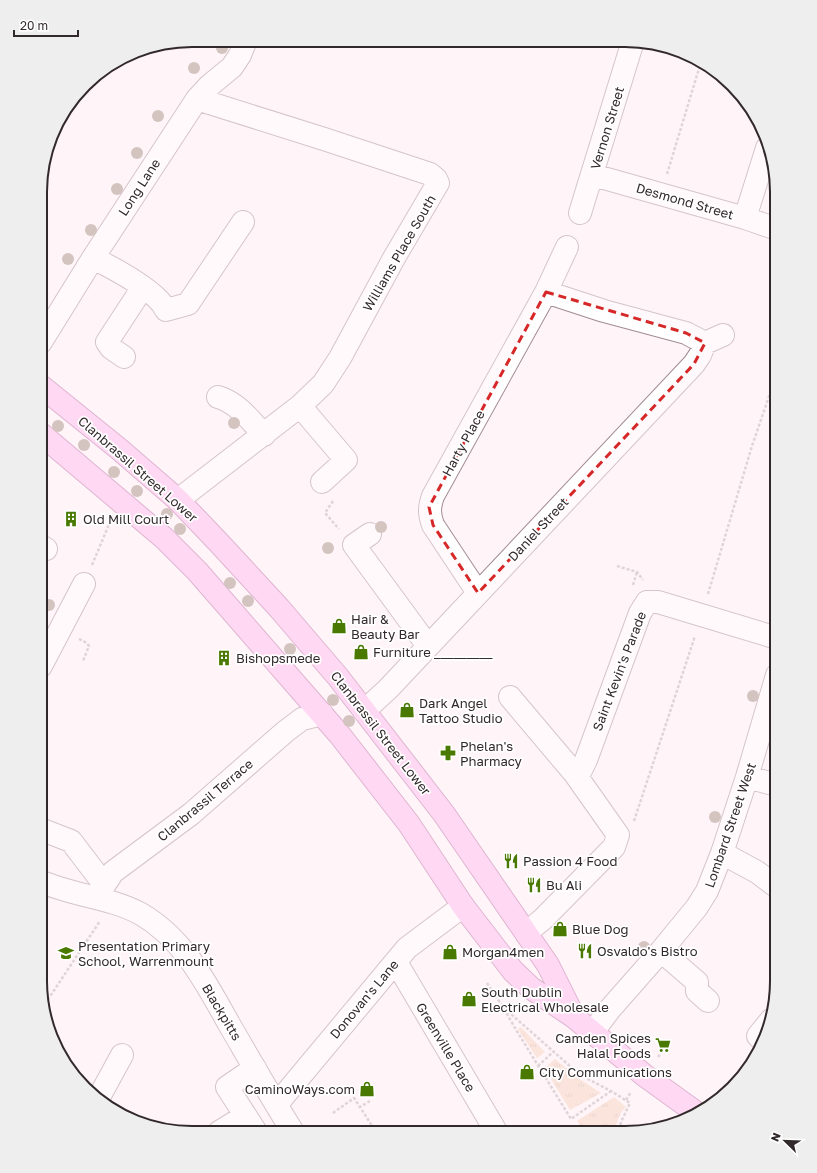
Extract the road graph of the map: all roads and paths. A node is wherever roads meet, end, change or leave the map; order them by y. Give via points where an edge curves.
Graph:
1 (243, 47) edge
2 (631, 47) edge
3 (700, 67) edge
4 (197, 99) junction
5 (765, 154) edge
6 (667, 174) dead end
7 (593, 175) junction
8 (580, 213) dead end
9 (745, 218) junction
10 (243, 222) dead end
11 (770, 227) edge
12 (567, 247) dead end
13 (93, 258) junction
14 (143, 287) junction
15 (546, 292) junction
16 (47, 332) edge
17 (124, 357) dead end
18 (47, 391) edge
19 (770, 393) edge
20 (218, 397) dead end
21 (300, 406) junction
22 (264, 435) junction
23 (47, 439) edge
24 (322, 482) joint
25 (178, 500) junction
26 (111, 521) dead end
27 (362, 540) joint
28 (618, 566) dead end
29 (638, 572) dead end
30 (84, 584) joint
31 (478, 593) junction
32 (708, 595) dead end
33 (696, 634) dead end
34 (770, 636) edge
35 (428, 646) junction
36 (47, 653) edge
37 (510, 697) dead end
38 (770, 699) edge
39 (364, 710) junction
40 (322, 714) junction
41 (575, 774) junction
42 (747, 777) junction
43 (770, 783) edge
44 (634, 822) dead end
45 (47, 832) edge
46 (722, 853) junction
47 (770, 882) edge
48 (47, 883) edge
49 (104, 899) junction
50 (463, 906) junction
51 (526, 933) junction
52 (661, 952) junction
53 (396, 962) junction
54 (486, 984) dead end
55 (48, 999) edge
56 (708, 1001) dead end
57 (503, 1007) junction
58 (574, 1017) junction
59 (592, 1033) junction
60 (553, 1052) junction
61 (662, 1052) dead end
62 (122, 1055) dead end
63 (658, 1057) dead end
64 (538, 1066) junction
65 (255, 1068) junction
66 (611, 1091) junction
67 (632, 1091) dead end
68 (101, 1094) edge
69 (626, 1100) junction
70 (370, 1101) dead end
71 (277, 1104) junction
72 (360, 1107) junction
73 (692, 1110) edge
74 (333, 1113) dead end
75 (250, 1124) edge
76 (290, 1126) edge
77 (372, 1126) edge
78 (493, 1126) edge
79 (621, 1126) edge

1 - 4 street, Long Lane via 232,66
2 - 7 street, Vernon Street
3 - 6 path
4 - 13 street, Long Lane
4 - 21 street, Williams Place South via 430,174 438,183 340,358 323,384
5 - 9 street
7 - 8 street, Vernon Street
7 - 9 street, Desmond Street
9 - 11 street, Desmond Street
10 - 14 street via 188,304 166,310 157,298
12 - 15 street, Harty Place
13 - 14 street
13 - 16 street, Long Lane
14 - 17 street via 107,342
15 - 31 street, Harty Place via 429,507 433,525
15 - 31 street, Daniel Street via 604,311 714,339 694,364
18 - 25 main road, Clanbrassil Street Lower
19 - 32 path
20 - 22 street via 228,400 238,408
21 - 22 street, Williams Place South
21 - 24 street via 346,460
22 - 25 street, Williams Place South
23 - 40 main road, Clanbrassil Street Lower via 158,533 197,571
24 - 27 path via 334,498 325,513
25 - 39 main road, Clanbrassil Street Lower via 279,608
26 - 30 path
27 - 35 street
28 - 29 path
30 - 36 street
31 - 35 street, Daniel Street
33 - 44 path
34 - 41 street, Saint Kevin's Parade via 658,602 647,602 640,613 586,760 581,770
35 - 39 street, Daniel Street via 388,689
37 - 41 street
38 - 42 street, Lombard Street West
39 - 51 main road, Clanbrassil Street Lower via 444,814
40 - 49 street, Clanbrassil Terrace via 302,720 286,731 191,814 113,872
40 - 50 main road, Clanbrassil Street Lower via 409,824
41 - 51 street via 618,835 614,847 544,919
42 - 43 street
42 - 46 street, Lombard Street West
45 - 49 street via 71,841 100,879
46 - 47 street
46 - 52 street, Lombard Street West via 707,891
48 - 49 street, Blackpitts via 77,894
49 - 55 path
49 - 65 street, Blackpitts via 141,914 160,926 175,940 188,957
50 - 53 street, Donovan's Lane via 407,948
50 - 58 main road, Clanbrassil Street Lower via 526,984
51 - 58 main road, Clanbrassil Street Lower via 548,964
52 - 56 street via 697,982 697,991
52 - 59 street, Lombard Street West
53 - 71 street, Donovan's Lane
53 - 78 street, Greenville Place
54 - 57 path
57 - 60 path
57 - 64 path
58 - 59 main road, Clanbrassil Street Lower
59 - 73 main road, Clanbrassil Street Lower
60 - 64 path
60 - 66 path via 580,1075
61 - 63 path
62 - 68 street
64 - 66 path via 571,1119
65 - 71 street, Blackpitts
65 - 75 street via 227,1087
66 - 69 path
67 - 69 path
69 - 79 path via 630,1102
70 - 72 path
71 - 76 street, Blackpitts
72 - 74 path via 354,1098
72 - 77 path

